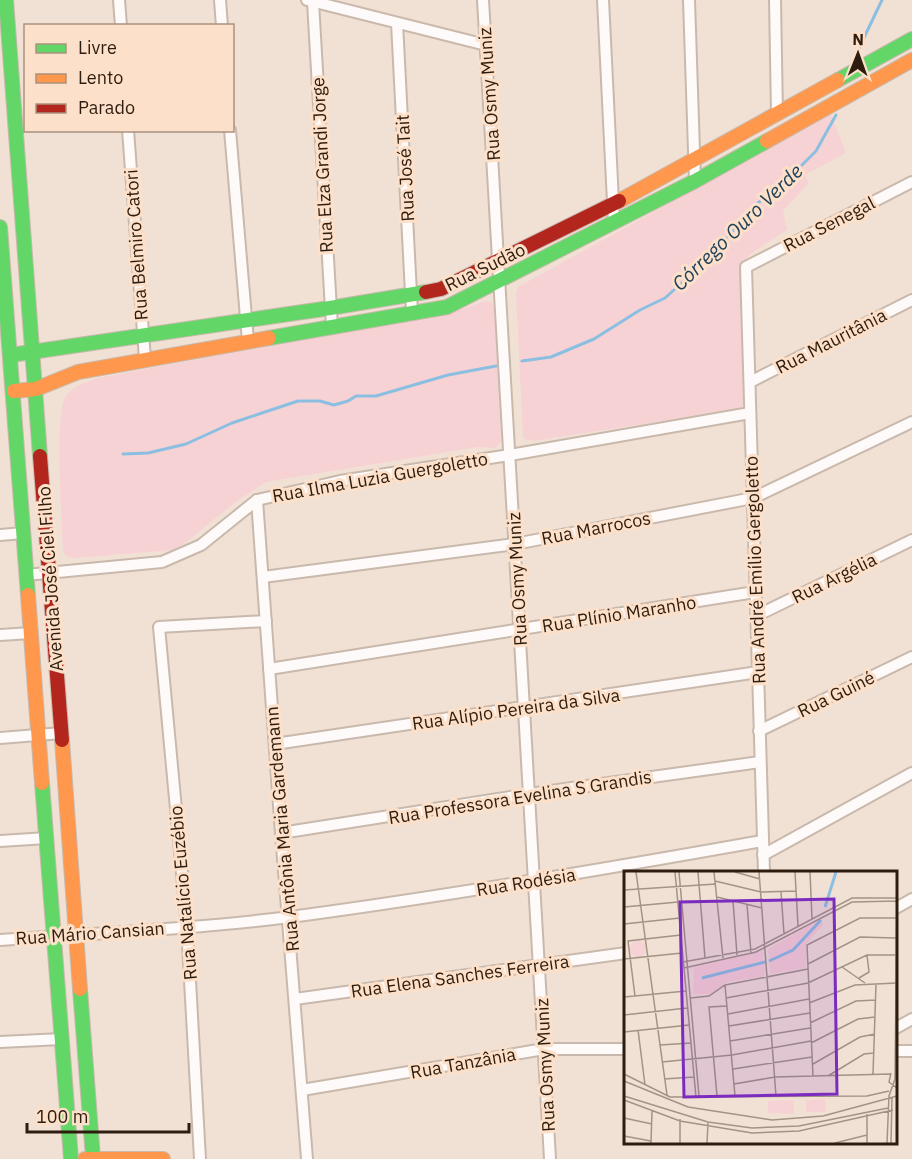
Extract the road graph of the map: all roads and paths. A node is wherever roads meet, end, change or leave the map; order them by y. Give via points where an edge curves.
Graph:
1 (6, 0) edge
2 (119, 0) edge
3 (220, 0) edge
4 (483, 0) edge
5 (603, 0) edge
6 (689, 0) edge
7 (775, 0) edge
8 (310, 1) edge
9 (121, 24) edge
10 (222, 24) edge
11 (398, 24) junction
12 (912, 39) edge
13 (486, 45) junction
14 (894, 49) junction
15 (912, 60) edge
16 (898, 67) junction
17 (6, 97) edge
18 (777, 114) junction
19 (128, 132) edge
20 (230, 132) edge
21 (694, 159) junction
22 (695, 181) junction
23 (912, 182) edge
24 (614, 203) junction
25 (614, 222) junction
26 (0, 227) edge
27 (499, 260) junction
28 (746, 267) joint
29 (500, 280) junction
30 (411, 295) junction
31 (912, 300) edge
32 (3, 302) edge
33 (330, 308) junction
34 (412, 313) junction
35 (245, 321) junction
36 (332, 327) junction
37 (143, 337) junction
38 (248, 341) junction
39 (33, 353) junction
40 (11, 355) junction
41 (145, 359) junction
42 (750, 382) junction
43 (36, 389) junction
44 (14, 391) junction
45 (750, 413) junction
46 (912, 422) edge
47 (510, 454) junction
48 (753, 498) junction
49 (257, 500) junction
50 (23, 533) junction
51 (0, 535) edge
52 (912, 540) edge
53 (515, 544) junction
54 (50, 574) junction
55 (26, 575) junction
56 (263, 577) junction
57 (755, 592) junction
58 (756, 615) junction
59 (266, 621) junction
60 (520, 629) junction
61 (31, 633) junction
62 (0, 635) edge
63 (912, 657) edge
64 (269, 669) junction
65 (758, 672) junction
66 (524, 707) junction
67 (759, 731) junction
68 (62, 733) junction
69 (39, 735) junction
70 (0, 738) edge
71 (275, 744) junction
72 (760, 762) junction
73 (912, 773) edge
74 (529, 794) junction
75 (281, 833) junction
76 (47, 838) junction
77 (0, 841) edge
78 (762, 841) junction
79 (763, 855) junction
80 (764, 871) edge
81 (534, 881) junction
82 (912, 899) edge
83 (897, 907) edge
84 (288, 917) junction
85 (187, 927) junction
86 (77, 934) junction
87 (54, 936) junction
88 (0, 940) edge
89 (624, 953) edge
90 (539, 965) junction
91 (295, 999) junction
92 (912, 1019) edge
93 (897, 1027) edge
94 (62, 1039) junction
95 (0, 1042) edge
96 (544, 1049) junction
97 (624, 1049) edge
98 (912, 1050) edge
99 (897, 1051) edge
100 (302, 1090) junction
101 (93, 1158) edge
102 (71, 1159) edge
103 (85, 1159) edge
104 (163, 1159) edge
105 (200, 1159) edge
106 (307, 1159) edge
107 (550, 1159) edge

1 - 17 street, Avenida José Ciel Filho
2 - 9 street
3 - 10 street
4 - 13 street, Rua Osmy Muniz
5 - 24 street
6 - 21 street
7 - 18 street
8 - 11 street
8 - 33 street, Rua Elza Grandi Jorge
11 - 13 street
11 - 30 street, Rua José Tait
12 - 14 street, Rua Sudão
13 - 27 street, Rua Osmy Muniz
14 - 16 street
14 - 18 street, Rua Sudão
15 - 16 street, Rua Sudão
16 - 22 street, Rua Sudão
17 - 39 street, Avenida José Ciel Filho
18 - 21 street, Rua Sudão
19 - 37 street, Rua Belmiro Catori
20 - 35 street
21 - 22 street
21 - 24 street, Rua Sudão
22 - 25 street, Rua Sudão
23 - 28 street, Rua Senegal
24 - 25 street
24 - 27 street, Rua Sudão
25 - 29 street, Rua Sudão
26 - 32 street, Avenida José Ciel Filho
27 - 29 street, Rua Osmy Muniz
27 - 30 street, Rua Sudão via 441,289
28 - 42 street, Rua André Emílio Gergoletto
29 - 34 street, Rua Sudão via 447,307
29 - 47 street, Rua Osmy Muniz
30 - 33 street, Rua Sudão
30 - 34 street, Rua José Tait
31 - 42 street, Rua Mauritânia
32 - 40 street, Avenida José Ciel Filho
33 - 35 street, Rua Sudão
33 - 36 street, Rua Elza Grandi Jorge
34 - 36 street, Rua Sudão
35 - 37 street, Rua Sudão
35 - 38 street
36 - 38 street, Rua Sudão
37 - 39 street, Rua Sudão
37 - 41 street, Rua Belmiro Catori
38 - 41 street, Rua Sudão
39 - 40 street, Rua Sudão
39 - 43 street, Avenida José Ciel Filho
40 - 44 street, Avenida José Ciel Filho
41 - 43 street, Rua Sudão via 78,372
42 - 45 street, Rua André Emílio Gergoletto
43 - 44 street, Rua Sudão
43 - 54 street, Avenida José Ciel Filho
44 - 50 street, Avenida José Ciel Filho
45 - 47 street, Rua Ilma Luzia Guergoletto
45 - 48 street, Rua André Emílio Gergoletto
46 - 48 street, Rua Marrocos
47 - 49 street, Rua Ilma Luzia Guergoletto via 340,481
47 - 53 street, Rua Osmy Muniz
48 - 53 street, Rua Marrocos
48 - 57 street, Rua André Emílio Gergoletto
49 - 54 street, Rua Ilma Luzia Guergoletto via 201,545 162,562
49 - 56 street, Rua Antônia Maria Gardemann
50 - 51 street
50 - 55 street, Avenida José Ciel Filho
52 - 58 street, Rua Argélia
53 - 56 street, Rua Marrocos
53 - 60 street, Rua Osmy Muniz
54 - 55 street, Rua Ilma Luzia Guergoletto
54 - 68 street, Avenida José Ciel Filho
55 - 61 street, Avenida José Ciel Filho
56 - 59 street, Rua Antônia Maria Gardemann
57 - 58 street, Rua André Emílio Gergoletto
57 - 60 street, Rua Plínio Maranho
58 - 65 street, Rua André Emílio Gergoletto
59 - 64 street, Rua Antônia Maria Gardemann
59 - 85 street, Rua Natalício Euzébio via 159,627
60 - 64 street, Rua Plínio Maranho
60 - 66 street, Rua Osmy Muniz
61 - 62 street
61 - 69 street, Avenida José Ciel Filho
63 - 67 street, Rua Guiné
64 - 71 street, Rua Antônia Maria Gardemann
65 - 66 street, Rua Alípio Pereira da Silva
65 - 67 street, Rua André Emílio Gergoletto
66 - 71 street, Rua Alípio Pereira da Silva
66 - 74 street, Rua Osmy Muniz
67 - 72 street, Rua André Emílio Gergoletto
68 - 69 street
68 - 86 street, Avenida José Ciel Filho
69 - 70 street
69 - 76 street, Avenida José Ciel Filho
71 - 75 street, Rua Antônia Maria Gardemann
72 - 74 street, Rua Professora Evelina S Grandis
72 - 78 street, Rua André Emílio Gergoletto
73 - 79 street
74 - 75 street, Rua Professora Evelina S Grandis
74 - 81 street, Rua Osmy Muniz
75 - 84 street, Rua Antônia Maria Gardemann
76 - 77 street
76 - 87 street, Avenida José Ciel Filho
78 - 79 street, Rua André Emílio Gergoletto
78 - 81 street, Rua Rodésia
79 - 80 street, Rua André Emílio Gergoletto
81 - 84 street, Rua Rodésia
81 - 90 street, Rua Osmy Muniz
82 - 83 street
84 - 85 street, Rua Mário Cansian
84 - 91 street, Rua Antônia Maria Gardemann
85 - 86 street, Rua Mário Cansian
85 - 105 street, Rua Natalício Euzébio
86 - 87 street, Rua Mário Cansian
86 - 101 street, Avenida José Ciel Filho
87 - 88 street, Rua Mário Cansian
87 - 94 street, Avenida José Ciel Filho
89 - 90 street, Rua Elena Sanches Ferreira
90 - 91 street, Rua Elena Sanches Ferreira
90 - 96 street, Rua Osmy Muniz
91 - 100 street, Rua Antônia Maria Gardemann
92 - 93 street
94 - 95 street
94 - 102 street, Avenida José Ciel Filho
96 - 97 street, Rua Tanzânia
96 - 100 street, Rua Tanzânia
96 - 107 street, Rua Osmy Muniz
98 - 99 street
100 - 106 street, Rua Antônia Maria Gardemann
101 - 103 street
101 - 104 street

